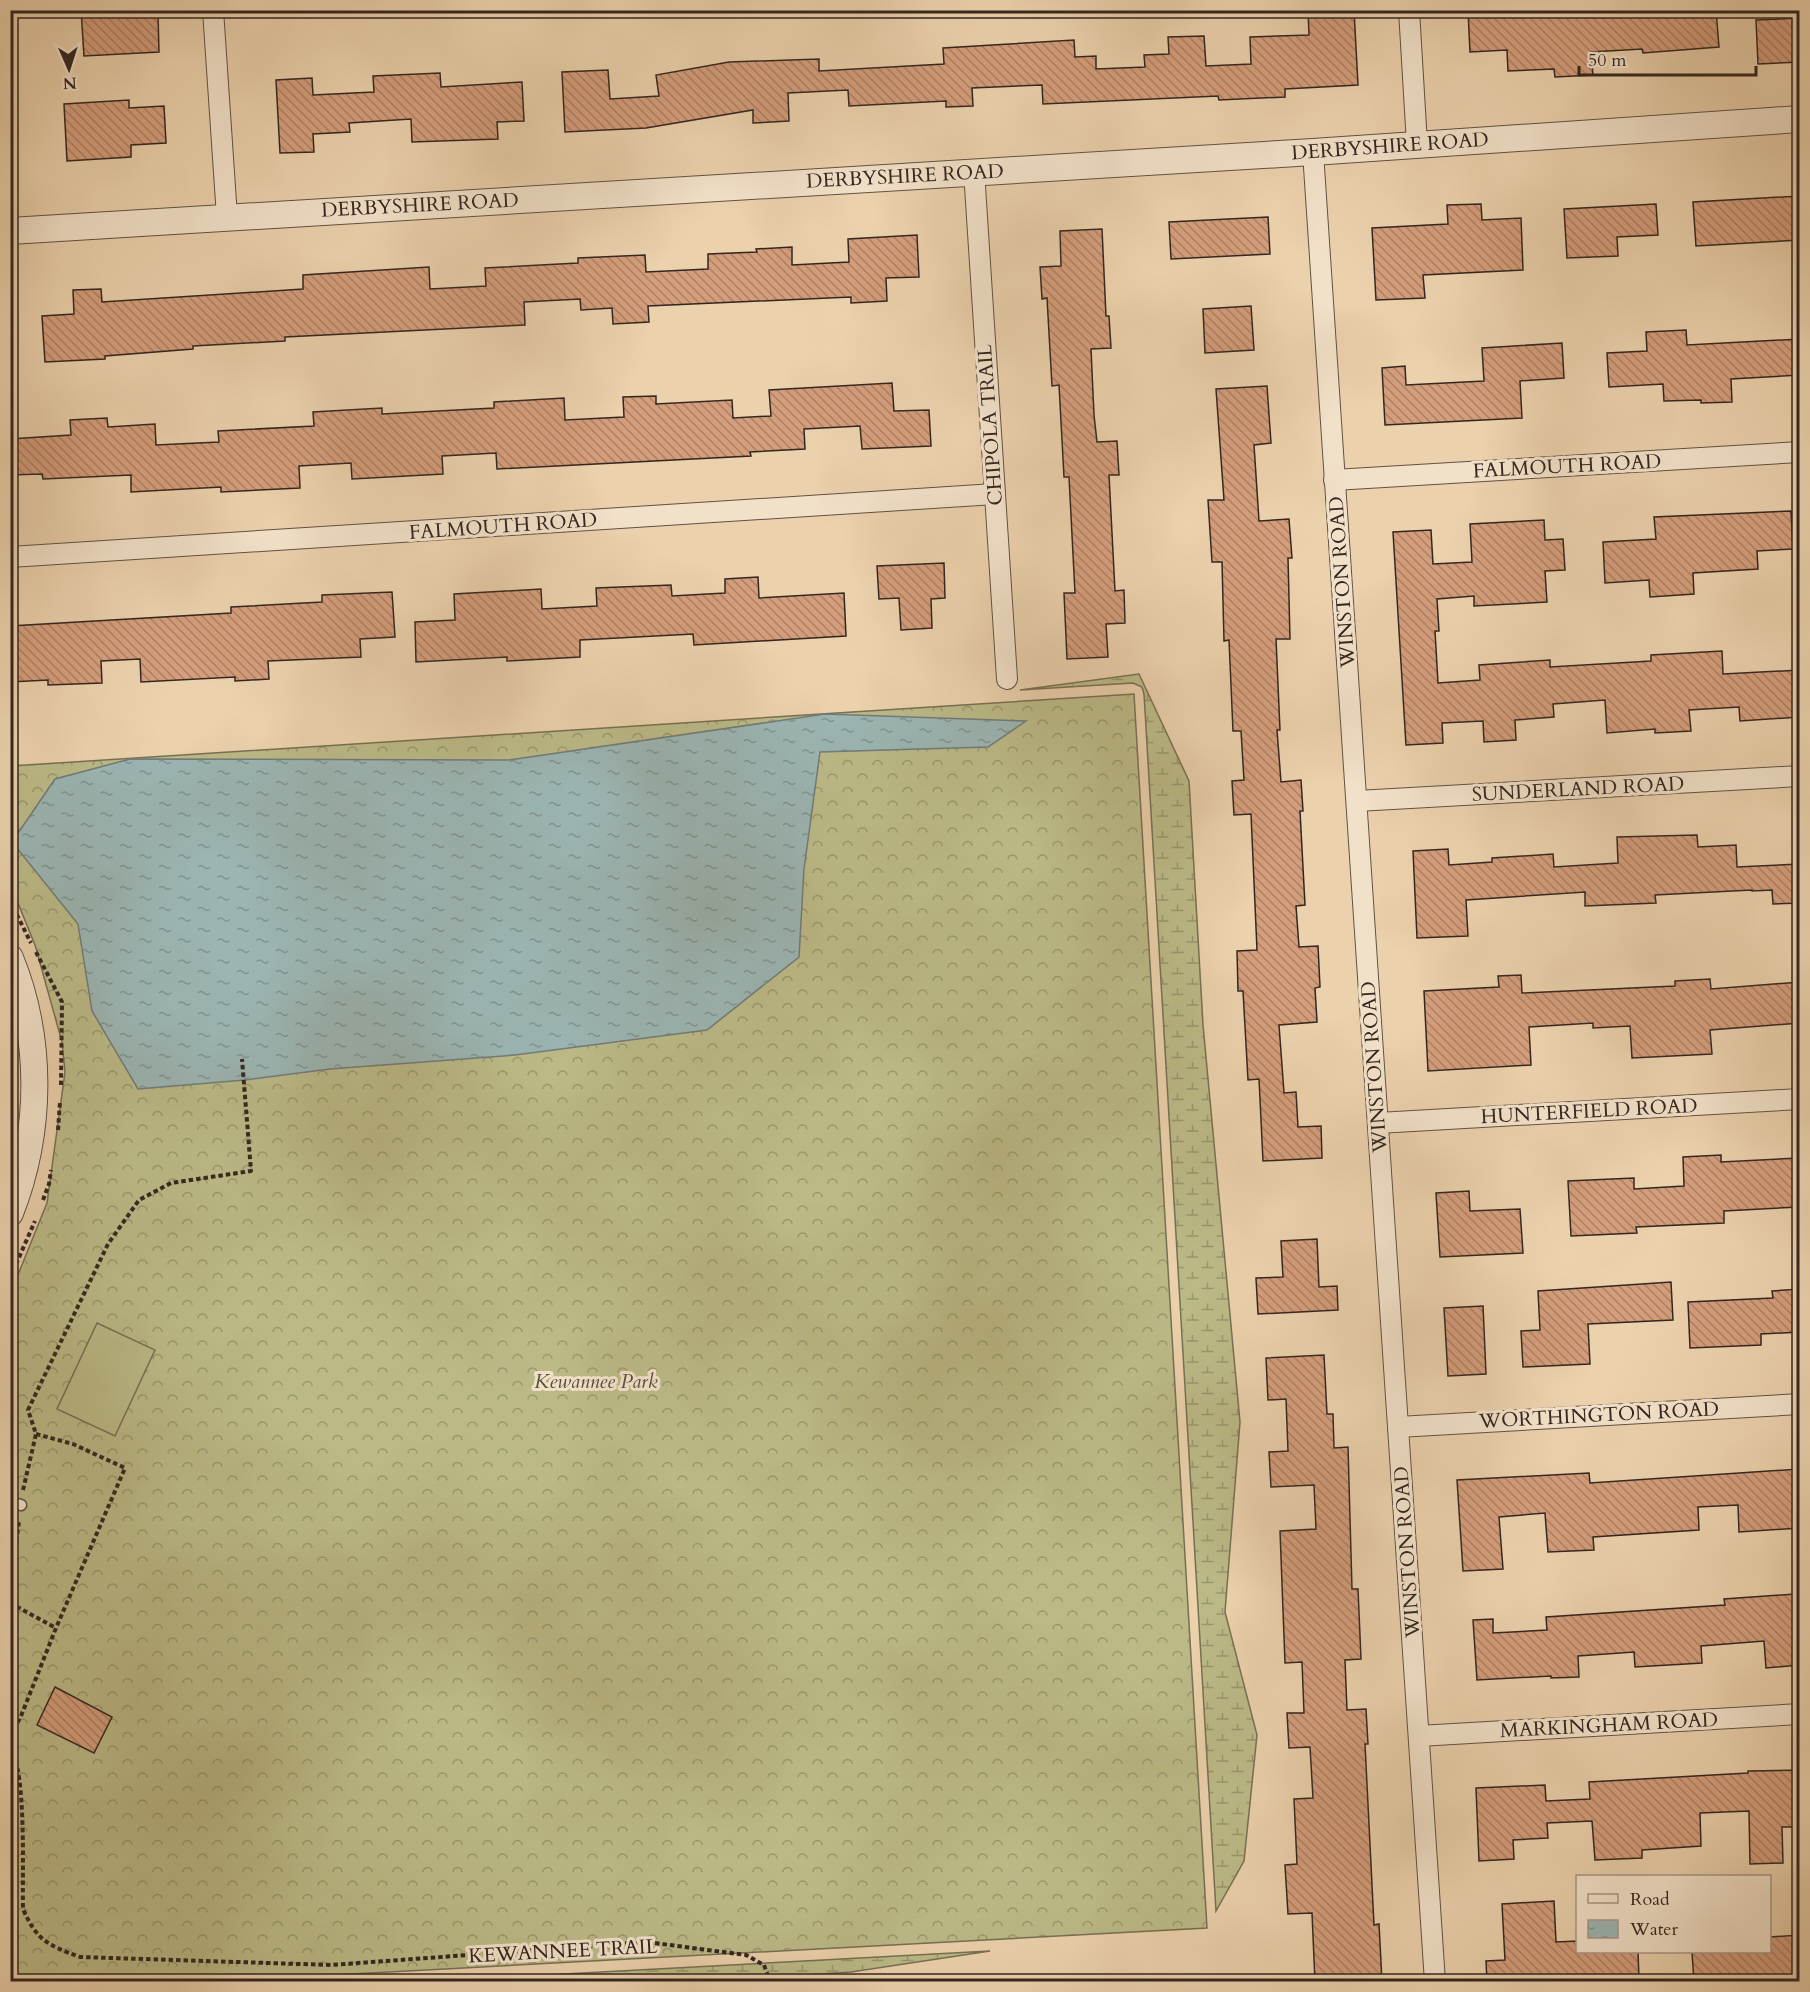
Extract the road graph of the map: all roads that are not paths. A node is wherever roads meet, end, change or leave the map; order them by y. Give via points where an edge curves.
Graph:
1 (213, 10) edge
2 (1409, 10) edge
3 (1800, 119) edge
4 (1416, 144) junction
5 (1313, 152) junction
6 (974, 171) junction
7 (227, 217) junction
8 (10, 231) edge
9 (1800, 452) edge
10 (1334, 480) junction
11 (995, 494) junction
12 (10, 557) edge
13 (1007, 679) dead end
14 (1800, 776) edge
15 (1357, 801) junction
16 (10, 958) edge
17 (1800, 1099) edge
18 (1378, 1123) junction
19 (10, 1213) edge
20 (1800, 1404) edge
21 (1398, 1427) junction
22 (1800, 1714) edge
23 (1419, 1736) junction
24 (1435, 1982) edge

1 - 7 street
2 - 4 street
3 - 4 street, DERBYSHIRE ROAD
4 - 5 street, DERBYSHIRE ROAD
5 - 6 street, DERBYSHIRE ROAD
5 - 10 street, WINSTON ROAD
6 - 7 street, DERBYSHIRE ROAD
6 - 11 street, CHIPOLA TRAIL
7 - 8 street, DERBYSHIRE ROAD
9 - 10 street, FALMOUTH ROAD
10 - 15 street, WINSTON ROAD
11 - 12 street, FALMOUTH ROAD
11 - 13 street, CHIPOLA TRAIL
14 - 15 street, SUNDERLAND ROAD
15 - 18 street, WINSTON ROAD
16 - 19 street via 26,1008 34,1102 29,1153
17 - 18 street, HUNTERFIELD ROAD
18 - 21 street, WINSTON ROAD
20 - 21 street, WORTHINGTON ROAD
21 - 23 street, WINSTON ROAD
22 - 23 street, MARKINGHAM ROAD
23 - 24 street, WINSTON ROAD

